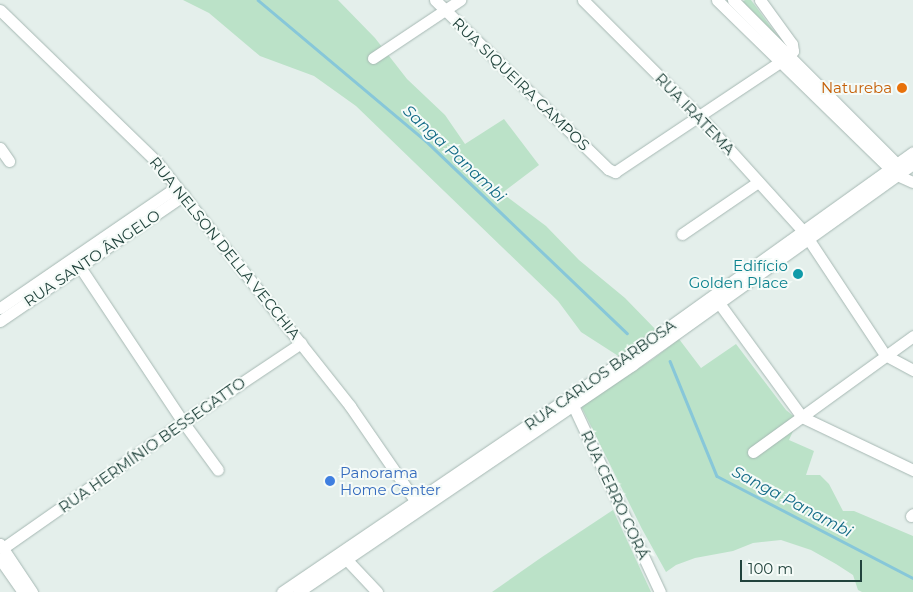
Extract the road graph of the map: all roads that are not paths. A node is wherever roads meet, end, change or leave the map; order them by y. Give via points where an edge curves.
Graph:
1 (435, 0) edge
2 (460, 0) edge
3 (582, 0) edge
4 (761, 1) edge
5 (728, 2) edge
6 (444, 10) junction
7 (1, 13) edge
8 (373, 58) dead end
9 (784, 59) junction
10 (700, 117) junction
11 (0, 148) edge
12 (913, 152) edge
13 (9, 161) dead end
14 (903, 172) edge
15 (758, 182) junction
16 (180, 191) junction
17 (682, 234) dead end
18 (805, 236) junction
19 (77, 262) junction
20 (717, 300) junction
21 (0, 308) edge
22 (0, 321) edge
23 (913, 336) edge
24 (302, 343) junction
25 (885, 355) junction
26 (913, 370) edge
27 (571, 401) junction
28 (802, 417) junction
29 (182, 422) junction
30 (754, 452) dead end
31 (218, 470) dead end
32 (913, 470) edge
33 (419, 506) junction
34 (1, 550) edge
35 (347, 560) junction
36 (23, 592) edge
37 (32, 592) edge
38 (282, 592) edge
39 (298, 592) edge
40 (377, 592) edge
41 (660, 592) edge

1 - 6 street, RUA SIQUEIRA CAMPOS
2 - 6 street
3 - 10 street, RUA IRATEMA
4 - 9 street via 792,44 793,51
5 - 9 street
6 - 8 street
6 - 10 street, RUA SIQUEIRA CAMPOS via 608,169 615,172
7 - 16 street, RUA NELSON DELLA VECCHIA via 156,161
9 - 10 street
9 - 14 street
10 - 15 street, RUA IRATEMA
11 - 13 street
12 - 14 street, RUA CARLOS BARBOSA
14 - 18 street, RUA CARLOS BARBOSA
15 - 17 street
15 - 18 street, RUA IRATEMA
16 - 19 street, RUA SANTO ÂNGELO
16 - 24 street, RUA NELSON DELLA VECCHIA
18 - 20 street, RUA CARLOS BARBOSA
18 - 25 street, RUA IRATEMA
19 - 21 street, RUA SANTO ÂNGELO
19 - 22 street, RUA SANTO ÂNGELO
19 - 29 street
20 - 27 street, RUA CARLOS BARBOSA
20 - 28 street
23 - 25 street
24 - 29 street, RUA HERMÍNIO BESSEGATTO
24 - 33 street, RUA NELSON DELLA VECCHIA
25 - 26 street
25 - 28 street
27 - 33 street, RUA CARLOS BARBOSA
27 - 41 street, RUA CERRO CORÁ
28 - 30 street
28 - 32 street
29 - 31 street
29 - 34 street, RUA HERMÍNIO BESSEGATTO
33 - 35 street, RUA CARLOS BARBOSA
33 - 38 street, RUA CARLOS BARBOSA
34 - 36 street
34 - 37 street
35 - 39 street, RUA CARLOS BARBOSA
35 - 40 street

